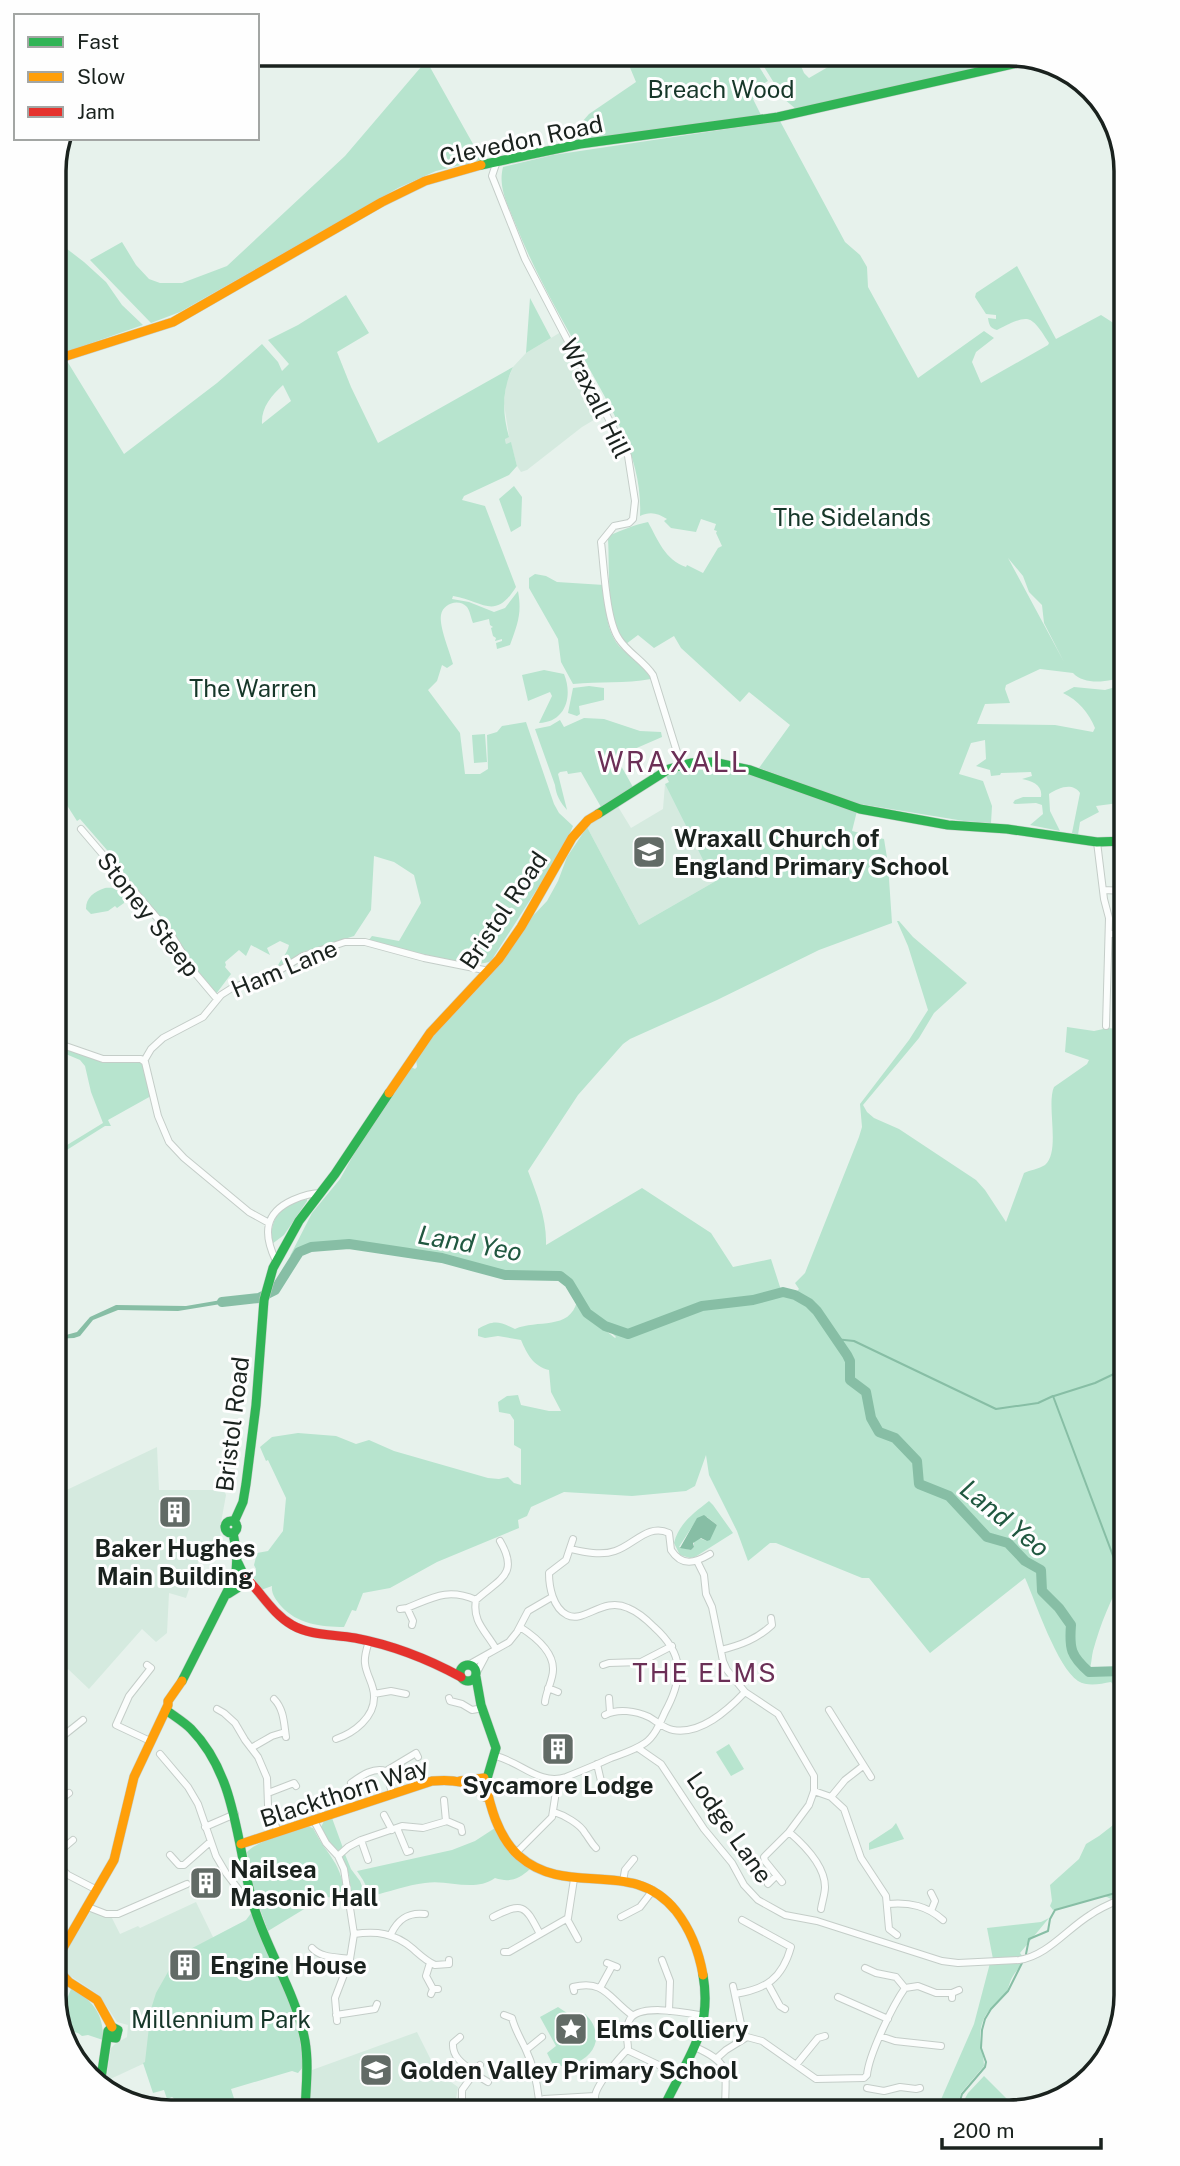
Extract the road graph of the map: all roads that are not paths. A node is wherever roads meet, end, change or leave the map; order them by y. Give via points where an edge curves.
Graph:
1 (999, 67) edge
2 (497, 161) junction
3 (474, 166) junction
4 (492, 176) junction
5 (67, 356) edge
6 (681, 765) junction
7 (81, 829) dead end
8 (1114, 841) edge
9 (1097, 842) junction
10 (1103, 890) junction
11 (1114, 890) edge
12 (1109, 934) junction
13 (1114, 934) edge
14 (489, 971) junction
15 (218, 999) junction
16 (1106, 1026) dead end
17 (67, 1046) edge
18 (144, 1061) junction
19 (321, 1193) junction
20 (269, 1223) junction
21 (276, 1261) junction
22 (573, 1539) dead end
23 (571, 1549) junction
24 (495, 1550) dead end
25 (710, 1554) dead end
26 (697, 1562) junction
27 (241, 1581) junction
28 (552, 1597) junction
29 (476, 1600) junction
30 (412, 1625) dead end
31 (520, 1627) junction
32 (780, 1630) dead end
33 (369, 1641) junction
34 (672, 1646) junction
35 (721, 1650) junction
36 (492, 1651) junction
37 (433, 1663) junction
38 (147, 1665) dead end
39 (466, 1665) junction
40 (603, 1665) dead end
41 (476, 1674) junction
42 (462, 1678) junction
43 (548, 1688) junction
44 (558, 1692) dead end
45 (746, 1692) junction
46 (374, 1694) junction
47 (406, 1694) dead end
48 (609, 1698) dead end
49 (449, 1699) dead end
50 (277, 1700) dead end
51 (545, 1702) dead end
52 (169, 1704) junction
53 (482, 1707) junction
54 (216, 1709) dead end
55 (829, 1710) dead end
56 (83, 1720) dead end
57 (659, 1724) junction
58 (66, 1733) edge
59 (342, 1740) dead end
60 (150, 1741) junction
61 (251, 1748) junction
62 (638, 1748) junction
63 (160, 1754) dead end
64 (418, 1757) dead end
65 (495, 1757) junction
66 (597, 1764) junction
67 (863, 1766) junction
68 (386, 1771) junction
69 (871, 1777) dead end
70 (353, 1779) dead end
71 (295, 1783) dead end
72 (480, 1783) junction
73 (557, 1784) dead end
74 (606, 1787) dead end
75 (814, 1791) junction
76 (268, 1793) junction
77 (393, 1793) junction
78 (831, 1797) junction
79 (442, 1804) dead end
80 (554, 1812) junction
81 (235, 1814) junction
82 (388, 1818) dead end
83 (313, 1819) junction
84 (446, 1821) junction
85 (205, 1827) junction
86 (463, 1828) dead end
87 (394, 1829) junction
88 (278, 1832) junction
89 (789, 1832) junction
90 (73, 1840) dead end
91 (362, 1840) junction
92 (589, 1841) junction
93 (210, 1842) junction
94 (241, 1844) junction
95 (583, 1847) dead end
96 (596, 1848) dead end
97 (66, 1851) edge
98 (410, 1851) dead end
99 (365, 1852) junction
100 (516, 1853) junction
101 (170, 1855) dead end
102 (356, 1855) dead end
103 (338, 1856) junction
104 (368, 1860) dead end
105 (633, 1863) dead end
106 (66, 1874) edge
107 (574, 1879) junction
108 (623, 1881) junction
109 (187, 1884) dead end
110 (768, 1884) dead end
111 (653, 1890) junction
112 (97, 1891) junction
113 (932, 1893) dead end
114 (245, 1898) dead end
115 (822, 1899) junction
116 (831, 1902) dead end
117 (1114, 1903) edge
118 (888, 1904) junction
119 (88, 1907) junction
120 (821, 1909) dead end
121 (932, 1911) junction
122 (426, 1914) dead end
123 (494, 1914) dead end
124 (625, 1917) dead end
125 (567, 1919) junction
126 (743, 1920) dead end
127 (943, 1920) dead end
128 (889, 1929) junction
129 (880, 1931) dead end
130 (354, 1934) junction
131 (391, 1934) junction
132 (540, 1934) junction
133 (898, 1935) dead end
134 (575, 1936) dead end
135 (66, 1943) edge
136 (313, 1952) dead end
137 (508, 1954) dead end
138 (350, 1959) junction
139 (663, 1959) dead end
140 (430, 1963) junction
141 (451, 1964) dead end
142 (612, 1965) dead end
143 (864, 1968) dead end
144 (66, 1979) edge
145 (768, 1984) junction
146 (733, 1986) dead end
147 (600, 1988) junction
148 (905, 1988) junction
149 (434, 1990) dead end
150 (574, 1991) dead end
151 (735, 1994) junction
152 (954, 1994) dead end
153 (838, 1997) dead end
154 (781, 2008) dead end
155 (377, 2010) dead end
156 (669, 2011) junction
157 (504, 2015) dead end
158 (632, 2015) junction
159 (705, 2016) junction
160 (888, 2020) junction
161 (821, 2035) dead end
162 (880, 2036) junction
163 (542, 2037) dead end
164 (460, 2038) dead end
165 (744, 2038) junction
166 (937, 2043) dead end
167 (695, 2047) junction
168 (526, 2050) junction
169 (627, 2050) junction
170 (717, 2058) junction
171 (667, 2064) dead end
172 (480, 2065) dead end
173 (796, 2065) junction
174 (474, 2073) junction
175 (102, 2074) edge
176 (866, 2077) junction
177 (488, 2082) dead end
178 (917, 2090) dead end
179 (595, 2096) junction
180 (306, 2099) edge
181 (462, 2099) edge
182 (547, 2099) edge
183 (539, 2100) edge
184 (597, 2100) edge
185 (667, 2100) edge
186 (725, 2100) edge

1 - 2 main road, Clevedon Road via 778,117 580,144
2 - 3 main road, Clevedon Road
2 - 4 street
3 - 4 street
3 - 5 main road, Clevedon Road via 425,181 382,202 173,322
4 - 6 street, Wraxall Hill via 525,259 628,456 633,519 614,526 601,542 610,615 618,639 653,675
6 - 9 main road, Bristol Road via 728,764 860,809 948,825
6 - 14 main road, Bristol Road via 581,825 521,927
7 - 15 street, Stoney Steep via 170,933
8 - 9 main road, Bristol Road
9 - 10 street
10 - 11 street
10 - 12 street
12 - 13 street
12 - 16 street via 1111,1005
14 - 15 street, Ham Lane via 365,942 346,942 303,956
14 - 19 main road, Bristol Road via 430,1034
15 - 18 street, Ham Lane via 202,1017 163,1038
17 - 18 street via 103,1059
18 - 20 street via 158,1116 172,1146 249,1212
19 - 20 street via 285,1204
19 - 21 main road, Bristol Road
20 - 21 street via 269,1245
21 - 27 main road, Bristol Road via 264,1300 243,1502 234,1522 225,1526 233,1533
22 - 23 street
23 - 26 street via 611,1552 660,1530 670,1534 670,1548 676,1557
23 - 28 street via 565,1562 548,1573
24 - 29 street via 501,1544 508,1557 507,1571
25 - 26 street
26 - 35 street
27 - 33 main road via 256,1588 291,1625
27 - 52 main road via 226,1595
28 - 31 street via 531,1609
28 - 34 street via 572,1617 606,1605 625,1606
29 - 30 street via 446,1593 404,1609
29 - 36 street via 476,1619
31 - 36 street via 511,1640
31 - 43 street via 538,1638 552,1661
32 - 35 street via 772,1621 746,1643
33 - 37 main road
33 - 46 street via 365,1662
34 - 40 street via 641,1662 613,1660
34 - 57 street via 677,1682
35 - 45 street via 727,1670
36 - 39 street
36 - 41 street
37 - 39 main road
37 - 42 main road
38 - 60 street via 151,1668 130,1695 116,1725
39 - 41 main road via 475,1667
39 - 42 main road
41 - 42 main road via 470,1681
41 - 53 main road
42 - 53 main road
43 - 44 street
43 - 51 street
45 - 57 street via 727,1710 695,1728 675,1730
45 - 75 street via 779,1716 811,1770
46 - 47 street
46 - 59 street via 367,1718
48 - 57 street via 608,1714 638,1713
49 - 53 street via 473,1710
50 - 61 street via 286,1735 272,1736
52 - 60 main road
52 - 81 main road via 201,1740
53 - 65 main road
54 - 61 street via 226,1711
55 - 67 street
56 - 58 street
57 - 62 street
60 - 112 main road via 134,1777 114,1860
61 - 76 street via 266,1775
62 - 66 street
62 - 117 street, Lodge Lane via 661,1764 744,1885 770,1909 785,1915 957,1963 1025,1959
63 - 85 street via 184,1776
64 - 68 street via 416,1753
65 - 66 street via 551,1780
65 - 72 main road
66 - 74 street
67 - 69 street
67 - 78 street
68 - 70 street
68 - 77 street
71 - 76 street
72 - 77 main road, Blackthorn Way via 443,1779
72 - 100 main road
73 - 80 street
75 - 78 street
75 - 89 street
76 - 88 street
77 - 83 main road, Blackthorn Way
78 - 118 street via 845,1812 861,1858 883,1888
79 - 84 street
80 - 92 street via 584,1831
80 - 100 street
81 - 85 street
81 - 94 main road
82 - 87 street
83 - 88 main road, Blackthorn Way
83 - 103 street
84 - 86 street
84 - 87 street
85 - 93 street
87 - 91 street
87 - 98 street
88 - 94 main road, Blackthorn Way
89 - 110 street via 764,1857 779,1879
89 - 115 street via 807,1848 820,1870 825,1885
90 - 97 street
91 - 99 street
91 - 103 street
92 - 95 street
92 - 96 street
93 - 101 street via 178,1868
93 - 114 street
94 - 180 main road via 258,1918 303,2030 308,2058
99 - 102 street
99 - 104 street
100 - 107 main road via 541,1870
103 - 130 street via 347,1880
105 - 108 street via 625,1870
106 - 112 street
107 - 108 main road
107 - 125 street
108 - 111 main road
109 - 119 street via 118,1914
111 - 124 street
111 - 159 main road via 677,1911 696,1949 706,1990
112 - 119 main road
113 - 121 street
115 - 116 street
115 - 120 street
118 - 121 street via 908,1903
118 - 128 street
119 - 135 main road
121 - 127 street
122 - 131 street via 403,1918
123 - 132 street via 523,1909
125 - 132 street
125 - 134 street
126 - 145 street via 791,1943 779,1974
128 - 129 street
128 - 133 street
130 - 131 street
130 - 138 street
131 - 140 street
132 - 137 street
136 - 138 street
138 - 155 street via 336,1995 337,2018
139 - 156 street via 670,1981
140 - 141 street
140 - 149 street via 426,1976
142 - 147 street
143 - 148 street via 895,1976
144 - 175 main road via 97,2000 106,2018 110,2036
145 - 151 street
145 - 154 street
146 - 151 street
147 - 150 street via 585,1985 573,1987
147 - 158 street
148 - 152 street via 918,1986
148 - 160 street
151 - 165 street
153 - 160 street
156 - 158 street
156 - 159 street
157 - 168 street via 514,2016 515,2030
158 - 169 street via 626,2030
159 - 167 main road
160 - 162 street
161 - 173 street
162 - 166 street
162 - 176 street
163 - 168 street
164 - 174 street via 450,2041 453,2050
165 - 170 street
165 - 173 street via 763,2041
167 - 170 street
167 - 185 main road
168 - 183 street
169 - 171 street via 665,2068
169 - 179 street via 612,2065
170 - 186 street via 726,2074
172 - 174 street
173 - 176 street via 819,2080
174 - 177 street
174 - 181 street
176 - 178 street via 867,2089
179 - 182 street
179 - 184 street

